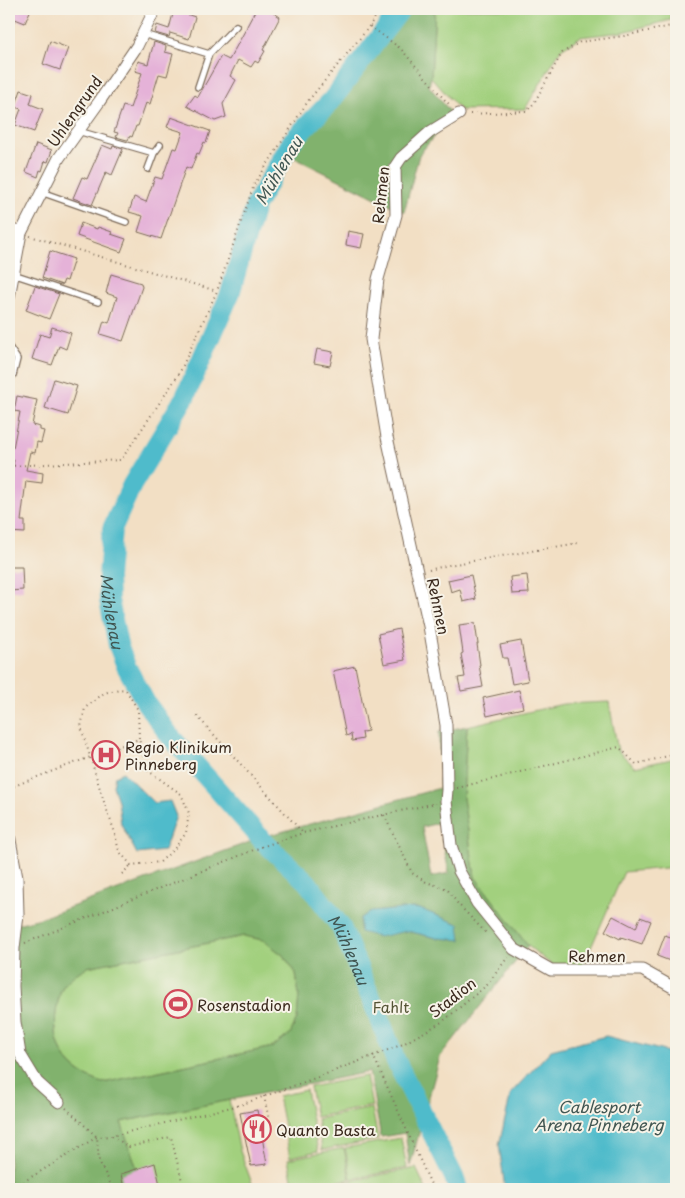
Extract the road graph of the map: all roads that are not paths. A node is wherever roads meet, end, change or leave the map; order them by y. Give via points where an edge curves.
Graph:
1 (155, 9) edge
2 (236, 26) dead end
3 (143, 34) junction
4 (209, 54) junction
5 (198, 87) dead end
6 (459, 114) road end
7 (78, 131) junction
8 (160, 145) dead end
9 (154, 153) junction
10 (148, 169) dead end
11 (41, 192) junction
12 (126, 222) dead end
13 (9, 229) edge
14 (21, 234) junction
15 (13, 274) junction
16 (9, 297) edge
17 (98, 302) dead end
18 (9, 347) edge
19 (13, 375) dead end
20 (9, 834) edge
21 (676, 988) edge
22 (59, 1102) road end

1 - 3 street, Uhlengrund
2 - 4 lane
3 - 4 lane
3 - 7 street, Uhlengrund
4 - 5 lane
6 - 21 street, Rehmen via 430,132 395,167 396,215 378,279 371,339 387,437 429,626 446,725 446,796 451,845 459,871 477,903 514,949 551,970 642,970
7 - 9 lane
7 - 11 street, Uhlengrund via 58,158
8 - 9 lane
9 - 10 lane
11 - 12 lane
11 - 14 street, Uhlengrund
13 - 14 street
14 - 15 street, Uhlengrund
15 - 16 street, Uhlengrund
15 - 17 lane
18 - 19 lane via 17,359
20 - 22 street via 18,878 14,948 15,1022 20,1054 37,1082

